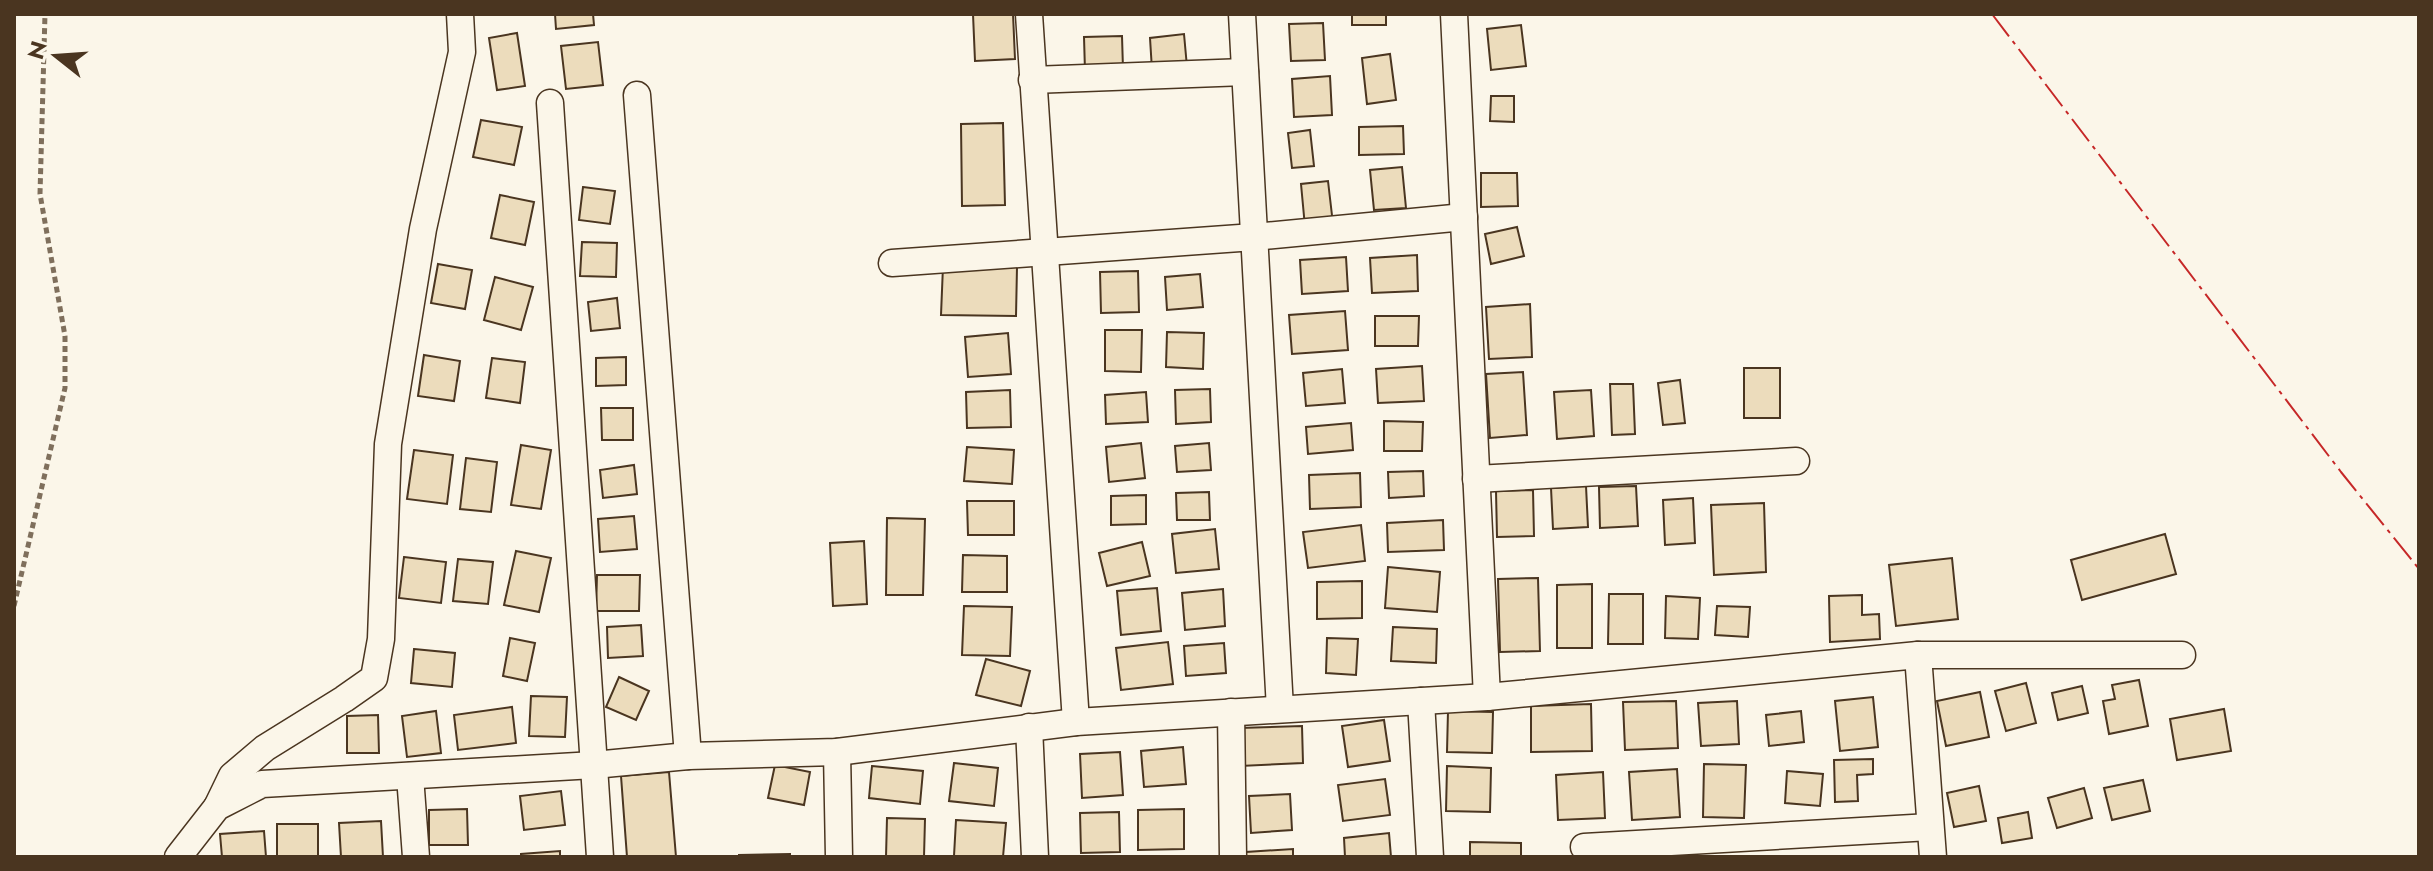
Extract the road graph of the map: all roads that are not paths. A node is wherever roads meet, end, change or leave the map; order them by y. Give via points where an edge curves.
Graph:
1 (460, 14) edge
2 (1029, 14) edge
3 (1242, 14) edge
4 (1454, 14) edge
5 (1245, 72) junction
6 (1032, 80) junction
7 (637, 95) dead end
8 (550, 103) dead end
9 (1464, 217) junction
10 (1254, 237) junction
11 (1044, 252) junction
12 (892, 263) dead end
13 (1796, 461) dead end
14 (1476, 479) junction
15 (1918, 655) junction
16 (2182, 655) dead end
17 (1487, 697) junction
18 (1421, 701) junction
19 (1280, 709) junction
20 (1231, 712) junction
21 (1076, 722) junction
22 (1029, 727) junction
23 (837, 752) junction
24 (688, 756) junction
25 (594, 765) junction
26 (410, 776) junction
27 (217, 807) junction
28 (1930, 827) junction
29 (1584, 847) dead end
30 (178, 857) edge
31 (416, 857) edge
32 (600, 857) edge
33 (839, 857) edge
34 (1035, 857) edge
35 (1233, 857) edge
36 (1430, 857) edge
37 (1933, 857) edge

1 - 27 street via 462,52 423,229 388,444 381,639 374,678 265,748 232,776
2 - 6 street
3 - 5 street
4 - 9 street
5 - 6 street
5 - 10 street
6 - 11 street
7 - 24 street
8 - 25 street
9 - 10 street
9 - 14 street
10 - 11 street
10 - 19 street
11 - 12 street
11 - 21 street
13 - 14 street
14 - 17 street
15 - 16 street
15 - 17 street
15 - 28 street
17 - 18 street
18 - 19 street
18 - 36 street
19 - 20 street
20 - 21 street
20 - 35 street
21 - 22 street
22 - 23 street
22 - 34 street
23 - 24 street
23 - 33 street
24 - 25 street
25 - 26 street
25 - 32 street
26 - 27 street via 262,784
26 - 31 street
27 - 30 street
28 - 29 street
28 - 37 street

